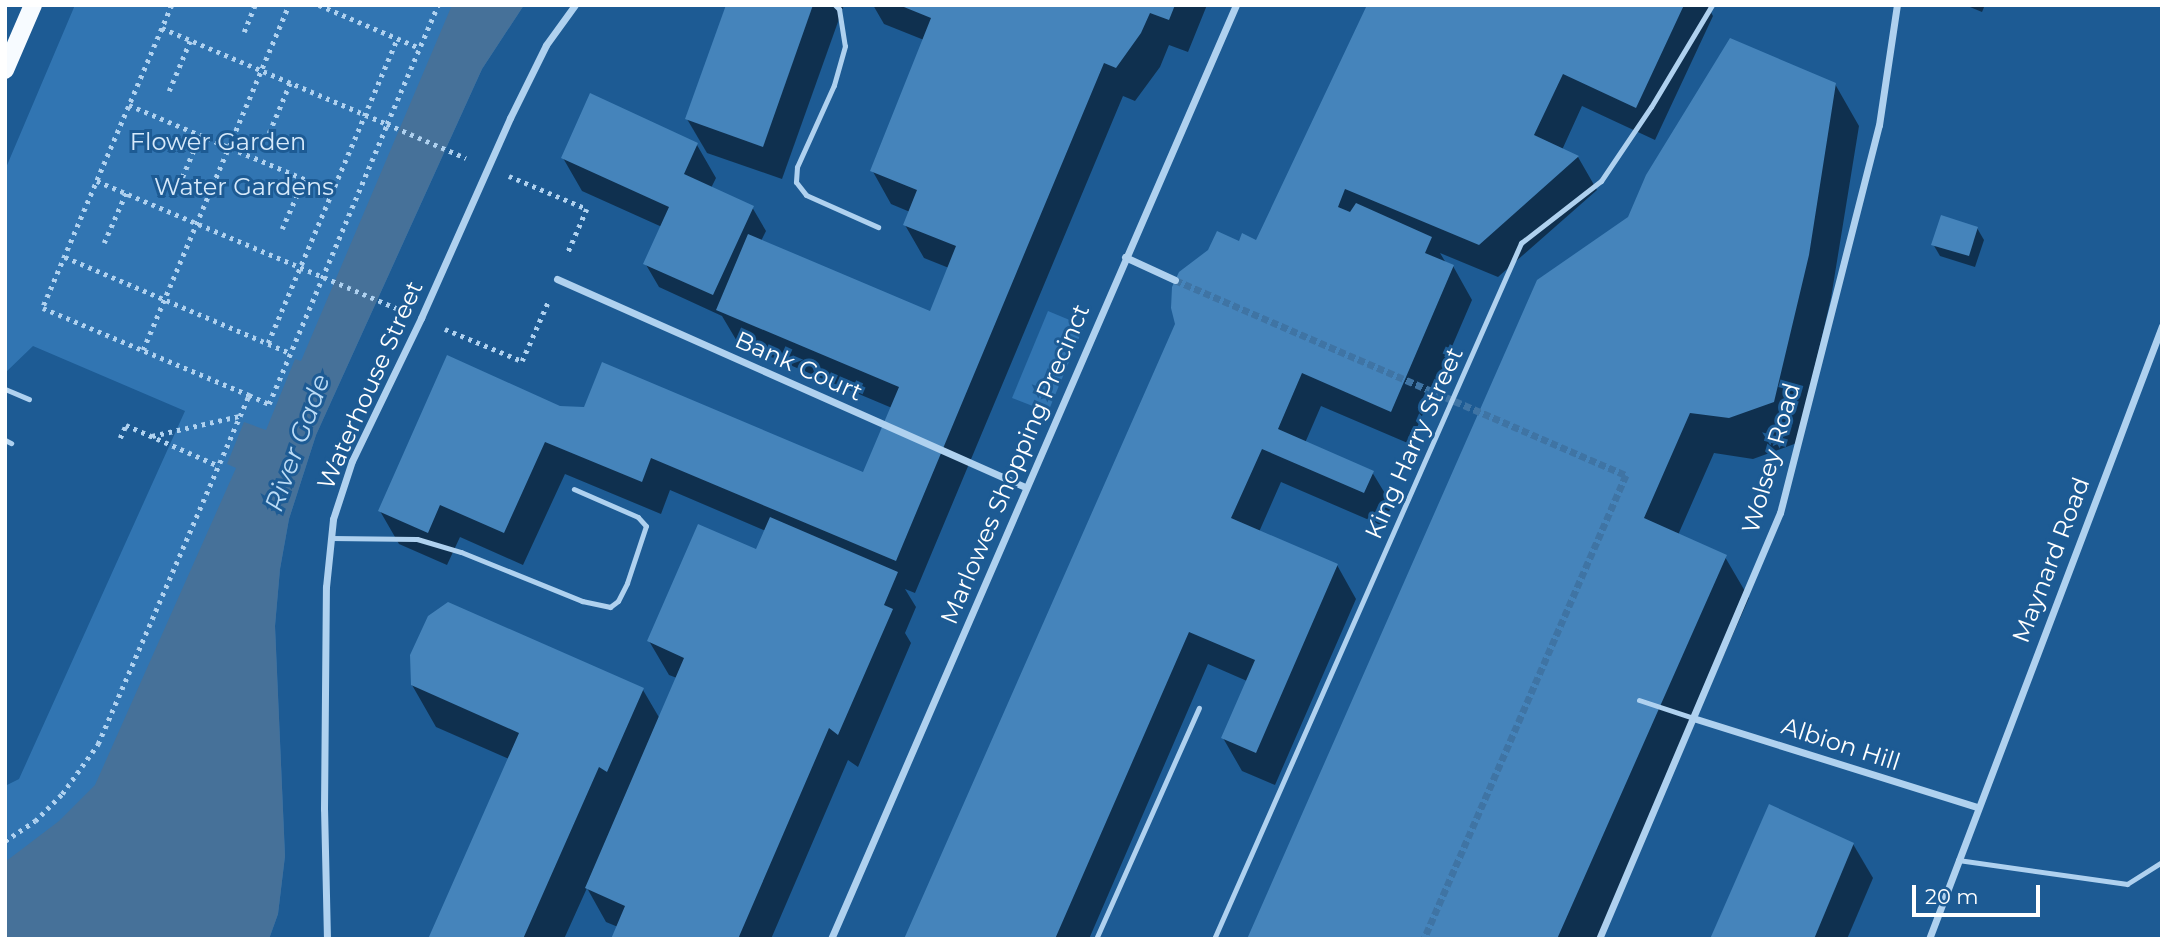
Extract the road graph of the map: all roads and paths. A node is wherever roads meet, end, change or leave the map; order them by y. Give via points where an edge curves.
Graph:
1 (33, 5) edge
2 (172, 5) edge
3 (255, 5) edge
4 (289, 5) edge
5 (319, 5) edge
6 (438, 5) edge
7 (575, 5) edge
8 (835, 5) edge
9 (1236, 5) edge
10 (1712, 5) edge
11 (1897, 5) edge
12 (162, 29) junction
13 (244, 32) dead end
14 (397, 39) junction
15 (190, 41) junction
16 (420, 48) junction
17 (5, 70) edge
18 (262, 71) junction
19 (290, 83) junction
20 (169, 91) dead end
21 (129, 105) junction
22 (365, 115) junction
23 (387, 124) junction
24 (269, 133) dead end
25 (200, 135) junction
26 (229, 147) junction
27 (452, 152) dead end
28 (489, 167) junction
29 (304, 179) junction
30 (97, 181) junction
31 (179, 185) dead end
32 (333, 191) junction
33 (126, 193) junction
34 (197, 223) junction
35 (878, 227) dead end
36 (282, 229) dead end
37 (104, 243) dead end
38 (65, 257) junction
39 (1125, 257) junction
40 (300, 267) junction
41 (323, 277) junction
42 (558, 279) junction
43 (1175, 280) tunnel mouth
44 (164, 300) junction
45 (383, 302) dead end
46 (421, 318) junction
47 (2162, 326) edge
48 (268, 344) junction
49 (143, 350) junction
50 (290, 353) junction
51 (5, 389) edge
52 (249, 395) junction
53 (29, 399) dead end
54 (240, 416) junction
55 (151, 436) junction
56 (120, 438) dead end
57 (219, 466) junction
58 (1025, 487) junction
59 (573, 489) dead end
60 (331, 538) junction
61 (1639, 700) dead end
62 (1199, 708) dead end
63 (1693, 718) junction
64 (1977, 807) junction
65 (5, 841) edge
66 (1958, 860) junction
67 (2162, 862) edge
68 (327, 939) edge
69 (831, 939) edge
70 (1096, 939) edge
71 (1214, 939) edge
72 (1599, 939) edge
73 (1929, 939) edge

1 - 17 main road
2 - 12 path
3 - 13 path
4 - 18 path
5 - 14 path
6 - 16 path
7 - 28 street, Waterhouse Street via 547,45
8 - 35 lane via 845,46 834,85 797,167 796,182 806,195
9 - 39 street, Marlowes Shopping Precinct
10 - 71 lane, King Harry Street via 1601,181 1521,243
11 - 63 street, Wolsey Road via 1879,125 1780,513
12 - 15 path
12 - 21 path
14 - 16 path
14 - 22 path
15 - 18 path
15 - 20 path
16 - 23 path
18 - 19 path
18 - 26 path
19 - 22 path
19 - 24 path
21 - 25 path
21 - 30 path
22 - 23 path
22 - 32 path
23 - 27 path
23 - 41 path
25 - 26 path
25 - 31 path
26 - 29 path
26 - 34 path
28 - 42 path via 587,209
28 - 46 street, Waterhouse Street
29 - 32 path
29 - 36 path
30 - 33 path
30 - 38 path
32 - 40 path
33 - 34 path
33 - 37 path
34 - 40 path
34 - 44 path
38 - 44 path
38 - 49 path via 43,308
39 - 43 street
39 - 58 street, Marlowes Shopping Precinct
40 - 41 path
40 - 48 path
41 - 45 path
41 - 50 path
42 - 46 path via 522,362
42 - 58 street, Bank Court
44 - 48 path
44 - 49 path
46 - 60 street, Waterhouse Street via 352,461
47 - 64 street, Maynard Road
48 - 50 path
49 - 52 path
50 - 52 path via 269,404
51 - 53 lane
52 - 54 path
54 - 55 path
54 - 57 path
55 - 56 path via 126,425
55 - 57 path
57 - 65 path via 98,744 62,794 35,821
58 - 69 street, Marlowes Shopping Precinct
59 - 60 lane via 638,517 646,526 627,583 610,607 582,601 417,539
60 - 68 street, Waterhouse Street via 326,587
61 - 63 lane
62 - 70 lane
63 - 64 street, Albion Hill
63 - 72 street, Wolsey Road
64 - 66 street, Maynard Road
66 - 67 lane via 2127,884
66 - 73 street, Maynard Road

